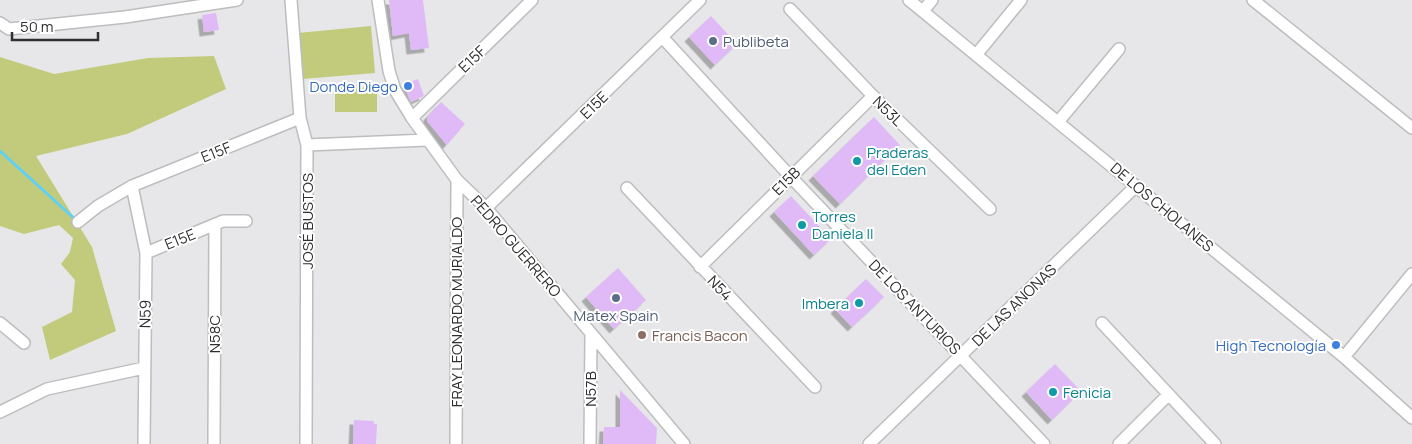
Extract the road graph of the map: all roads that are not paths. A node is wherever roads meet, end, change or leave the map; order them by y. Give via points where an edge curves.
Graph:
1 (237, 0) edge
2 (291, 0) edge
3 (378, 0) edge
4 (532, 0) edge
5 (700, 0) edge
6 (909, 0) edge
7 (932, 0) edge
8 (1021, 0) edge
9 (1253, 0) edge
10 (790, 9) dead end
11 (923, 12) junction
12 (0, 23) edge
13 (663, 38) junction
14 (1119, 49) dead end
15 (976, 55) junction
16 (873, 96) junction
17 (300, 118) junction
18 (412, 118) junction
19 (1058, 122) junction
20 (1412, 128) edge
21 (427, 140) junction
22 (307, 145) junction
23 (790, 176) junction
24 (456, 180) junction
25 (132, 186) junction
26 (1136, 186) junction
27 (627, 188) dead end
28 (486, 208) junction
29 (990, 209) dead end
30 (246, 221) dead end
31 (78, 222) dead end
32 (214, 225) junction
33 (146, 253) junction
34 (700, 267) junction
35 (1412, 274) edge
36 (0, 323) edge
37 (1102, 323) dead end
38 (591, 335) junction
39 (24, 343) dead end
40 (962, 355) junction
41 (1344, 357) junction
42 (144, 368) junction
43 (815, 387) dead end
44 (1168, 395) junction
45 (0, 412) edge
46 (1412, 418) edge
47 (144, 444) edge
48 (214, 444) edge
49 (306, 444) edge
50 (456, 444) edge
51 (590, 444) edge
52 (684, 444) edge
53 (869, 444) edge
54 (1044, 444) edge
55 (1119, 444) edge
56 (1215, 444) edge

1 - 12 street via 76,22 9,28
2 - 17 street, JOSÉ BUSTOS
3 - 18 street, PEDRO GUERRERO via 389,71 395,90
4 - 18 street, E15F
5 - 13 street, E15E
6 - 11 street, DE LOS CHOLANES
7 - 11 street
8 - 15 street
9 - 20 street
10 - 16 street, N53L
11 - 15 street, DE LOS CHOLANES
13 - 23 street, DE LOS ANTURIOS
13 - 28 street, E15E
14 - 19 street
15 - 19 street, DE LOS CHOLANES
16 - 23 street, E15B
16 - 29 street, N53L
17 - 22 street, JOSÉ BUSTOS
17 - 25 street, E15F
18 - 21 street, PEDRO GUERRERO
19 - 26 street, DE LOS CHOLANES
21 - 22 street
21 - 24 street, PEDRO GUERRERO
22 - 49 street, JOSÉ BUSTOS
23 - 34 street, E15B
23 - 40 street, DE LOS ANTURIOS
24 - 28 street, PEDRO GUERRERO
24 - 50 street, FRAY LEONARDO MURIALDO
25 - 31 street, E15F
25 - 33 street, N59
26 - 40 street, DE LAS ANONAS
26 - 41 street, DE LOS CHOLANES
27 - 34 street, N54
28 - 38 street, PEDRO GUERRERO
30 - 32 street, E15E via 223,221
32 - 33 street, E15E
32 - 48 street, N58C
33 - 42 street, N59
34 - 43 street, N54
35 - 41 street
36 - 39 street
37 - 44 street
38 - 51 street, N57B
38 - 52 street, PEDRO GUERRERO
40 - 53 street, DE LAS ANONAS
40 - 54 street, DE LOS ANTURIOS
41 - 46 street, DE LOS CHOLANES
42 - 45 street via 47,389
42 - 47 street, N59
44 - 55 street
44 - 56 street

